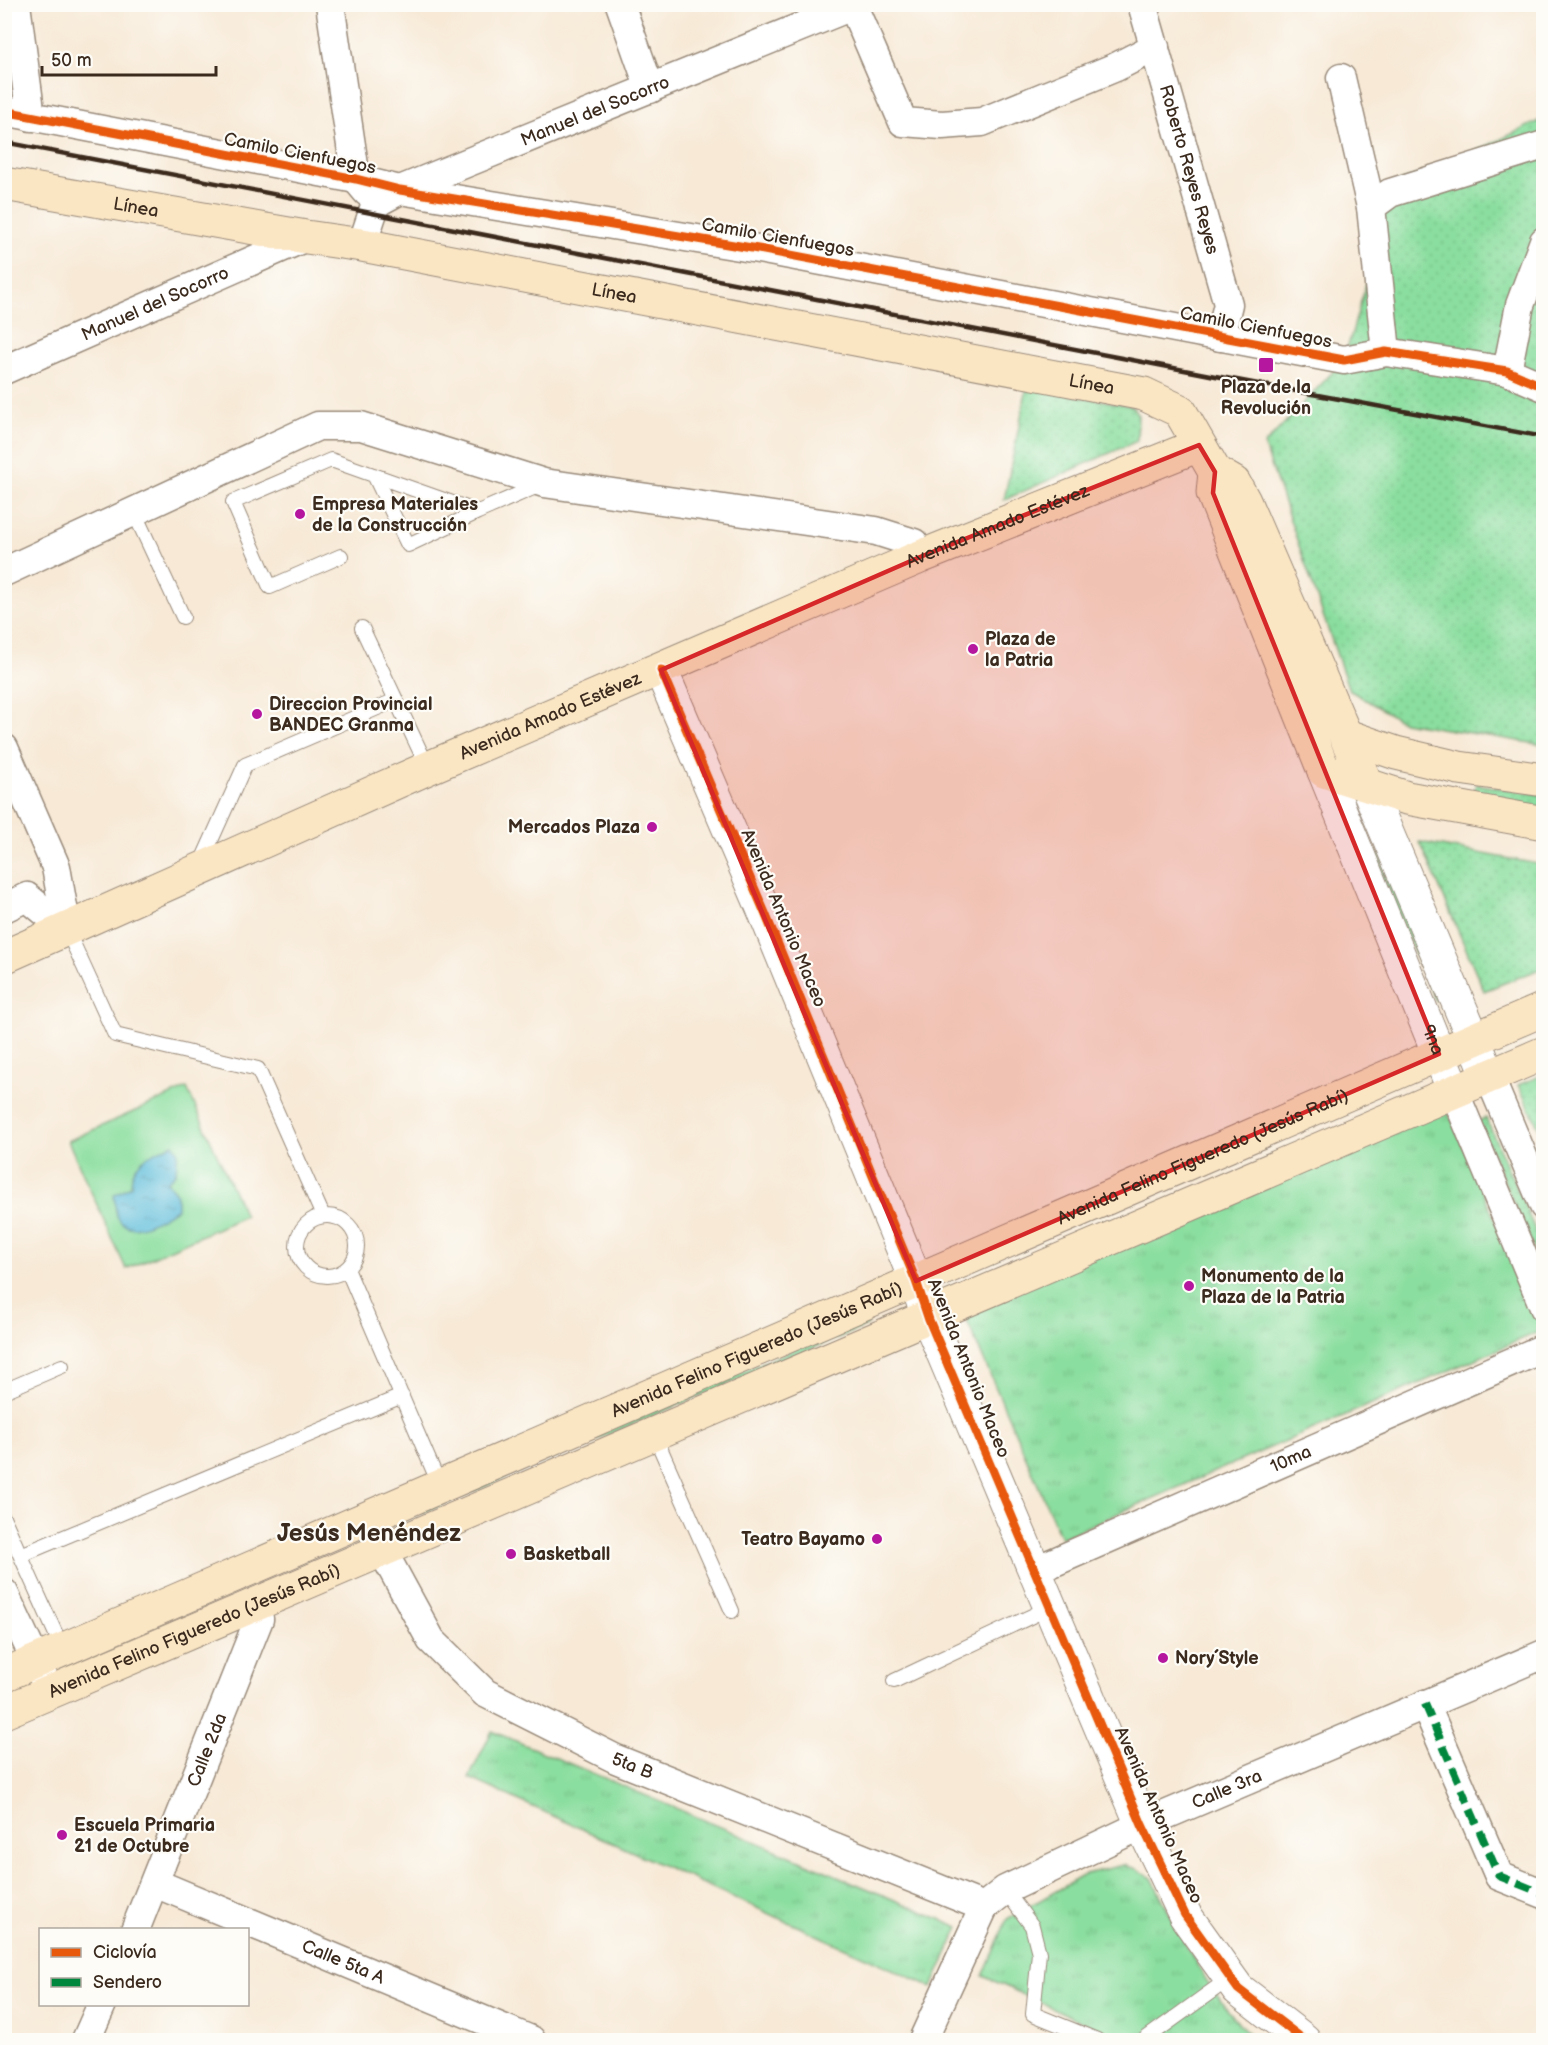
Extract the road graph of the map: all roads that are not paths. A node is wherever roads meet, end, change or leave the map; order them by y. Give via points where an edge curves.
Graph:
1 (16, 4) edge
2 (330, 4) edge
3 (620, 4) edge
4 (1142, 4) edge
5 (855, 5) edge
6 (1155, 47) junction
7 (1341, 78) dead end
8 (650, 89) junction
9 (18, 114) edge
10 (1544, 145) edge
11 (356, 179) junction
12 (4, 184) edge
13 (388, 196) junction
14 (1371, 207) junction
15 (306, 237) junction
16 (1544, 241) edge
17 (362, 245) junction
18 (1220, 337) junction
19 (1386, 352) junction
20 (4, 370) edge
21 (1507, 371) junction
22 (1544, 387) edge
23 (1207, 458) junction
24 (374, 475) junction
25 (544, 483) junction
26 (134, 512) junction
27 (478, 512) junction
28 (341, 556) dead end
29 (920, 557) junction
30 (4, 572) edge
31 (183, 617) dead end
32 (362, 628) dead end
33 (661, 670) junction
34 (396, 700) junction
35 (1347, 736) junction
36 (4, 748) edge
37 (429, 768) junction
38 (1324, 771) junction
39 (1544, 780) edge
40 (1366, 783) junction
41 (1544, 823) edge
42 (197, 872) junction
43 (4, 908) edge
44 (67, 930) junction
45 (4, 957) edge
46 (1544, 1009) edge
47 (1474, 1039) junction
48 (1544, 1053) edge
49 (1438, 1054) junction
50 (1489, 1076) junction
51 (1455, 1091) junction
52 (1544, 1206) edge
53 (323, 1216) junction
54 (346, 1269) junction
55 (916, 1281) junction
56 (1544, 1307) edge
57 (928, 1317) junction
58 (1544, 1348) edge
59 (62, 1366) dead end
60 (4, 1391) edge
61 (402, 1396) junction
62 (654, 1434) junction
63 (440, 1486) junction
64 (367, 1518) junction
65 (4, 1519) edge
66 (382, 1550) junction
67 (21, 1555) junction
68 (1036, 1570) junction
69 (4, 1593) edge
70 (252, 1606) junction
71 (1051, 1607) junction
72 (732, 1611) dead end
73 (1544, 1654) edge
74 (50, 1655) junction
75 (4, 1675) edge
76 (894, 1681) dead end
77 (51, 1692) junction
78 (1425, 1704) junction
79 (4, 1712) edge
80 (1142, 1825) junction
81 (155, 1883) junction
82 (1544, 1894) edge
83 (995, 1898) junction
84 (135, 1928) edge
85 (1230, 1978) junction
86 (101, 2006) edge
87 (87, 2040) edge
88 (531, 2040) edge
89 (923, 2040) edge
90 (1097, 2040) edge
91 (1144, 2040) edge
92 (1304, 2040) edge

1 - 9 street
2 - 11 street
3 - 8 street
4 - 6 street, Roberto Reyes Reyes
5 - 6 street via 903,122 982,122
5 - 8 street, Manuel del Socorro
6 - 18 street, Roberto Reyes Reyes via 1228,304
7 - 14 street
8 - 13 street, Manuel del Socorro
9 - 11 street, Camilo Cienfuegos
10 - 14 street via 1390,193
11 - 13 street
12 - 15 main road, Línea
13 - 17 street
13 - 18 street, Camilo Cienfuegos via 764,250
14 - 19 street
15 - 17 main road, Línea
15 - 20 street, Manuel del Socorro
16 - 21 street via 1520,305
17 - 23 main road, Línea via 1144,394 1180,411
18 - 19 street, Camilo Cienfuegos via 1344,360
19 - 21 street, Camilo Cienfuegos
21 - 22 street, Camilo Cienfuegos
23 - 29 main road, Avenida Amado Estévez
23 - 35 main road via 1234,483 1244,501
23 - 38 main road via 1213,494
24 - 27 lane
24 - 27 lane via 408,545
24 - 28 lane via 331,460 233,502 270,587
25 - 26 street via 361,426 318,426
25 - 27 lane
25 - 29 street via 876,531 914,543
26 - 30 street
26 - 31 lane
29 - 33 main road, Avenida Amado Estévez
32 - 34 lane
33 - 37 main road, Avenida Amado Estévez
33 - 55 street, Avenida Antonio Maceo
34 - 37 lane
34 - 42 lane via 245,765
35 - 39 main road via 1406,756 1459,768
35 - 40 main road
36 - 44 street via 56,867
37 - 42 main road, Avenida Amado Estévez
38 - 40 main road
38 - 49 street, 9na
40 - 41 main road via 1407,798
40 - 47 street, 9na
42 - 44 main road, Avenida Amado Estévez
43 - 44 street via 27,897
44 - 45 main road, Avenida Amado Estévez
44 - 53 lane via 115,1035 258,1069
46 - 47 main road, Avenida Felino Figueredo (Jesús Rabí)
47 - 49 main road, Avenida Felino Figueredo (Jesús Rabí)
47 - 50 street, 9na
48 - 50 main road, Avenida Felino Figueredo (Jesús Rabí)
49 - 51 street, 9na
49 - 55 main road, Avenida Felino Figueredo (Jesús Rabí)
50 - 51 main road, Avenida Felino Figueredo (Jesús Rabí)
50 - 52 street
51 - 56 street, 9na
51 - 57 main road, Avenida Felino Figueredo (Jesús Rabí)
53 - 54 lane via 342,1220 354,1234 356,1254
53 - 54 lane via 299,1233 297,1253 301,1263 317,1275 337,1275
54 - 61 lane
55 - 57 street, Avenida Antonio Maceo
55 - 63 main road, Avenida Felino Figueredo (Jesús Rabí)
57 - 62 main road, Avenida Felino Figueredo (Jesús Rabí)
57 - 68 street, Avenida Antonio Maceo
58 - 68 street, 10ma
59 - 60 lane
61 - 63 lane
61 - 67 lane
62 - 66 main road, Avenida Felino Figueredo (Jesús Rabí)
62 - 72 lane
63 - 64 main road, Avenida Felino Figueredo (Jesús Rabí)
64 - 66 street, 5ta B
64 - 74 main road, Avenida Felino Figueredo (Jesús Rabí)
65 - 67 lane
66 - 70 main road, Avenida Felino Figueredo (Jesús Rabí)
66 - 83 street, 5ta B via 431,1640 485,1693 616,1759
67 - 74 lane
68 - 71 street, Avenida Antonio Maceo
69 - 74 street
70 - 77 main road, Avenida Felino Figueredo (Jesús Rabí)
70 - 81 street, Calle 2da via 260,1619
71 - 76 lane
71 - 80 street, Avenida Antonio Maceo
73 - 78 street, Calle 3ra
74 - 75 main road, Avenida Felino Figueredo (Jesús Rabí)
74 - 77 street
77 - 79 main road, Avenida Felino Figueredo (Jesús Rabí)
78 - 80 street, Calle 3ra
78 - 82 street via 1499,1876
80 - 83 street, Calle 3ra
80 - 85 street, Avenida Antonio Maceo via 1185,1915
81 - 84 street, Calle 2da
81 - 88 street, Calle 5ta A
83 - 89 street
83 - 90 lane via 1032,1926 1039,1953 1033,2014
85 - 91 lane
85 - 92 street, Avenida Antonio Maceo via 1238,1989
86 - 87 street

